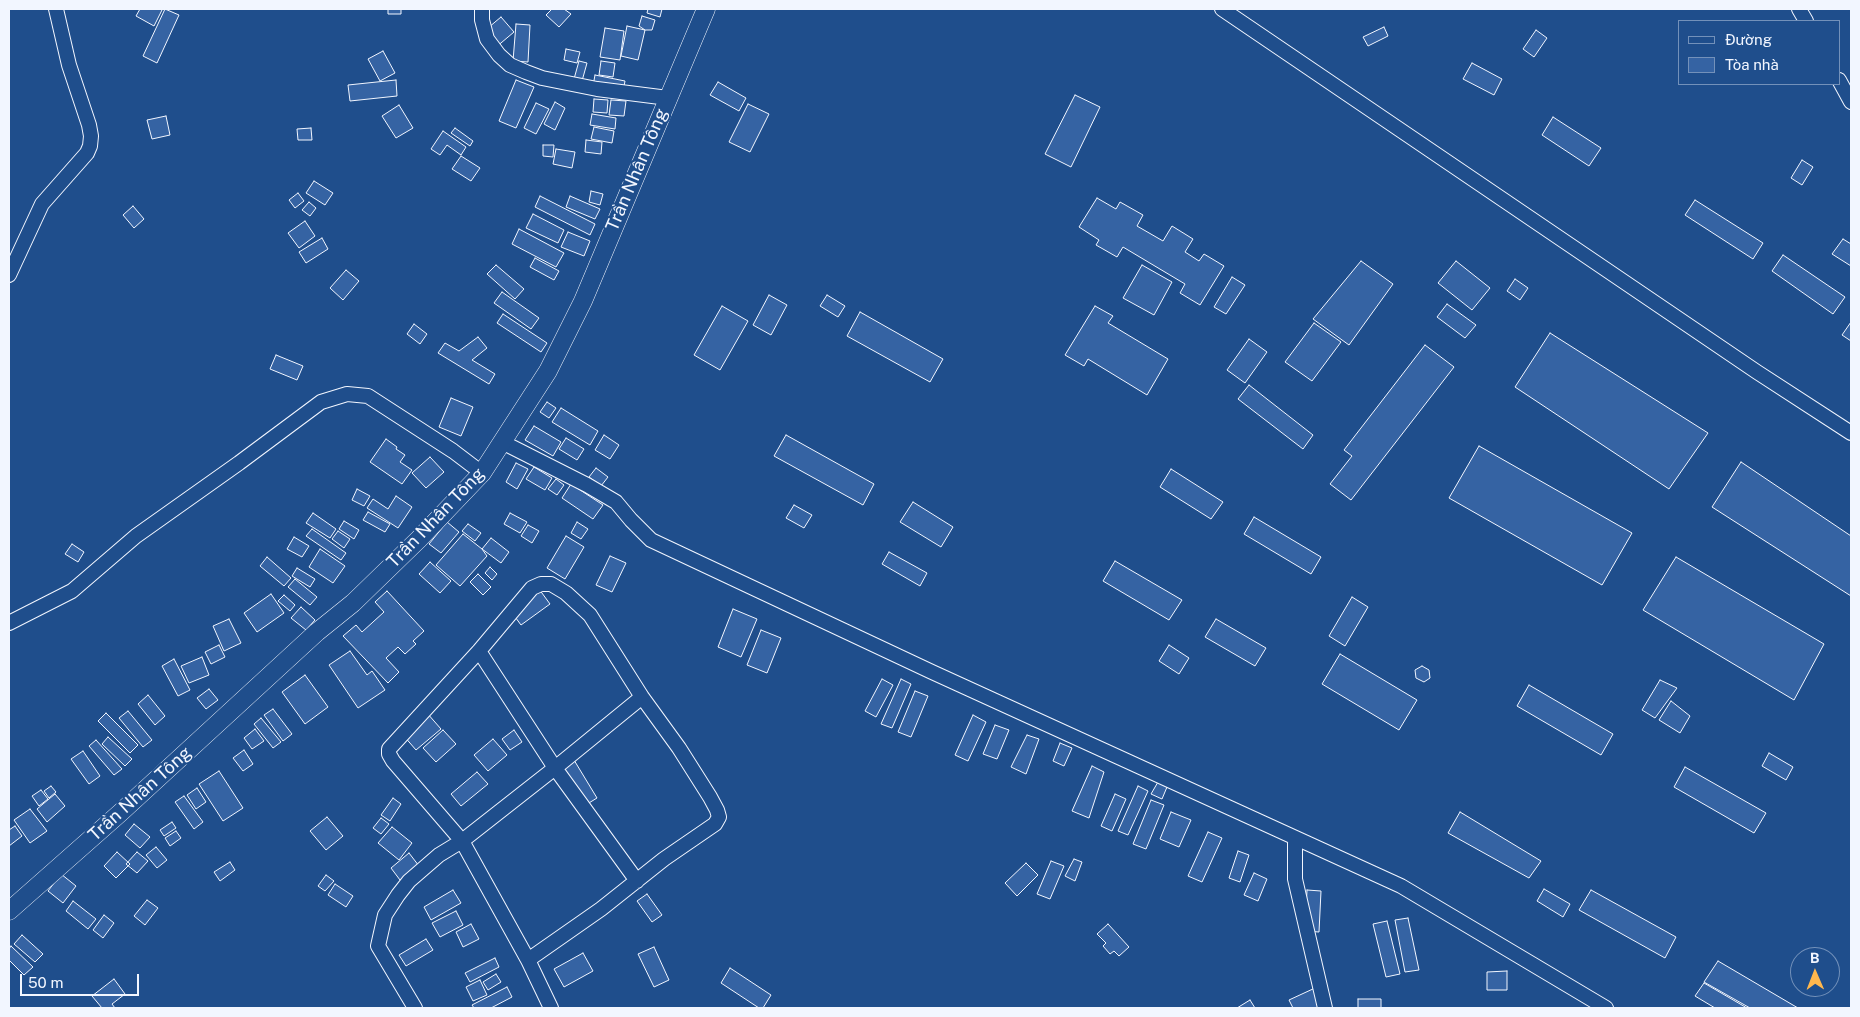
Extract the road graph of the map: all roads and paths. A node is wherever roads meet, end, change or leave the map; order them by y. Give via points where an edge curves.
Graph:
1 (56, 9) edge
2 (482, 9) edge
3 (706, 9) edge
4 (1222, 9) edge
5 (1799, 9) edge
6 (1805, 20) edge
7 (1840, 82) edge
8 (668, 98) junction
9 (1851, 102) edge
10 (9, 275) edge
11 (1851, 433) edge
12 (502, 442) junction
13 (482, 473) junction
14 (9, 623) edge
15 (479, 651) junction
16 (642, 696) junction
17 (555, 768) junction
18 (1295, 838) junction
19 (462, 841) junction
20 (637, 881) junction
21 (9, 911) edge
22 (528, 960) junction
23 (415, 1008) edge
24 (552, 1008) edge
25 (1325, 1008) edge
26 (1606, 1008) edge

1 - 10 street via 69,64 89,125 90,146 42,204
2 - 8 street via 487,38 498,55 510,65 542,78
3 - 8 street, Trần Nhân Tông
4 - 11 street
5 - 6 street
7 - 9 street
8 - 12 street, Trần Nhân Tông via 582,301 548,371
12 - 13 street, Trần Nhân Tông
12 - 18 street via 616,502 651,540
13 - 14 street via 368,396 347,394 321,402 136,536 72,591
13 - 21 street, Trần Nhân Tông via 353,602
15 - 16 street via 532,588 551,584 590,615
15 - 17 street
15 - 19 street via 389,749 393,761
16 - 17 street
16 - 20 street via 710,796 719,818
17 - 19 street
17 - 20 street
18 - 25 street via 1297,887
18 - 26 street via 1401,886
19 - 22 street
19 - 23 street via 409,880 385,916 378,946
20 - 22 street
22 - 24 street

